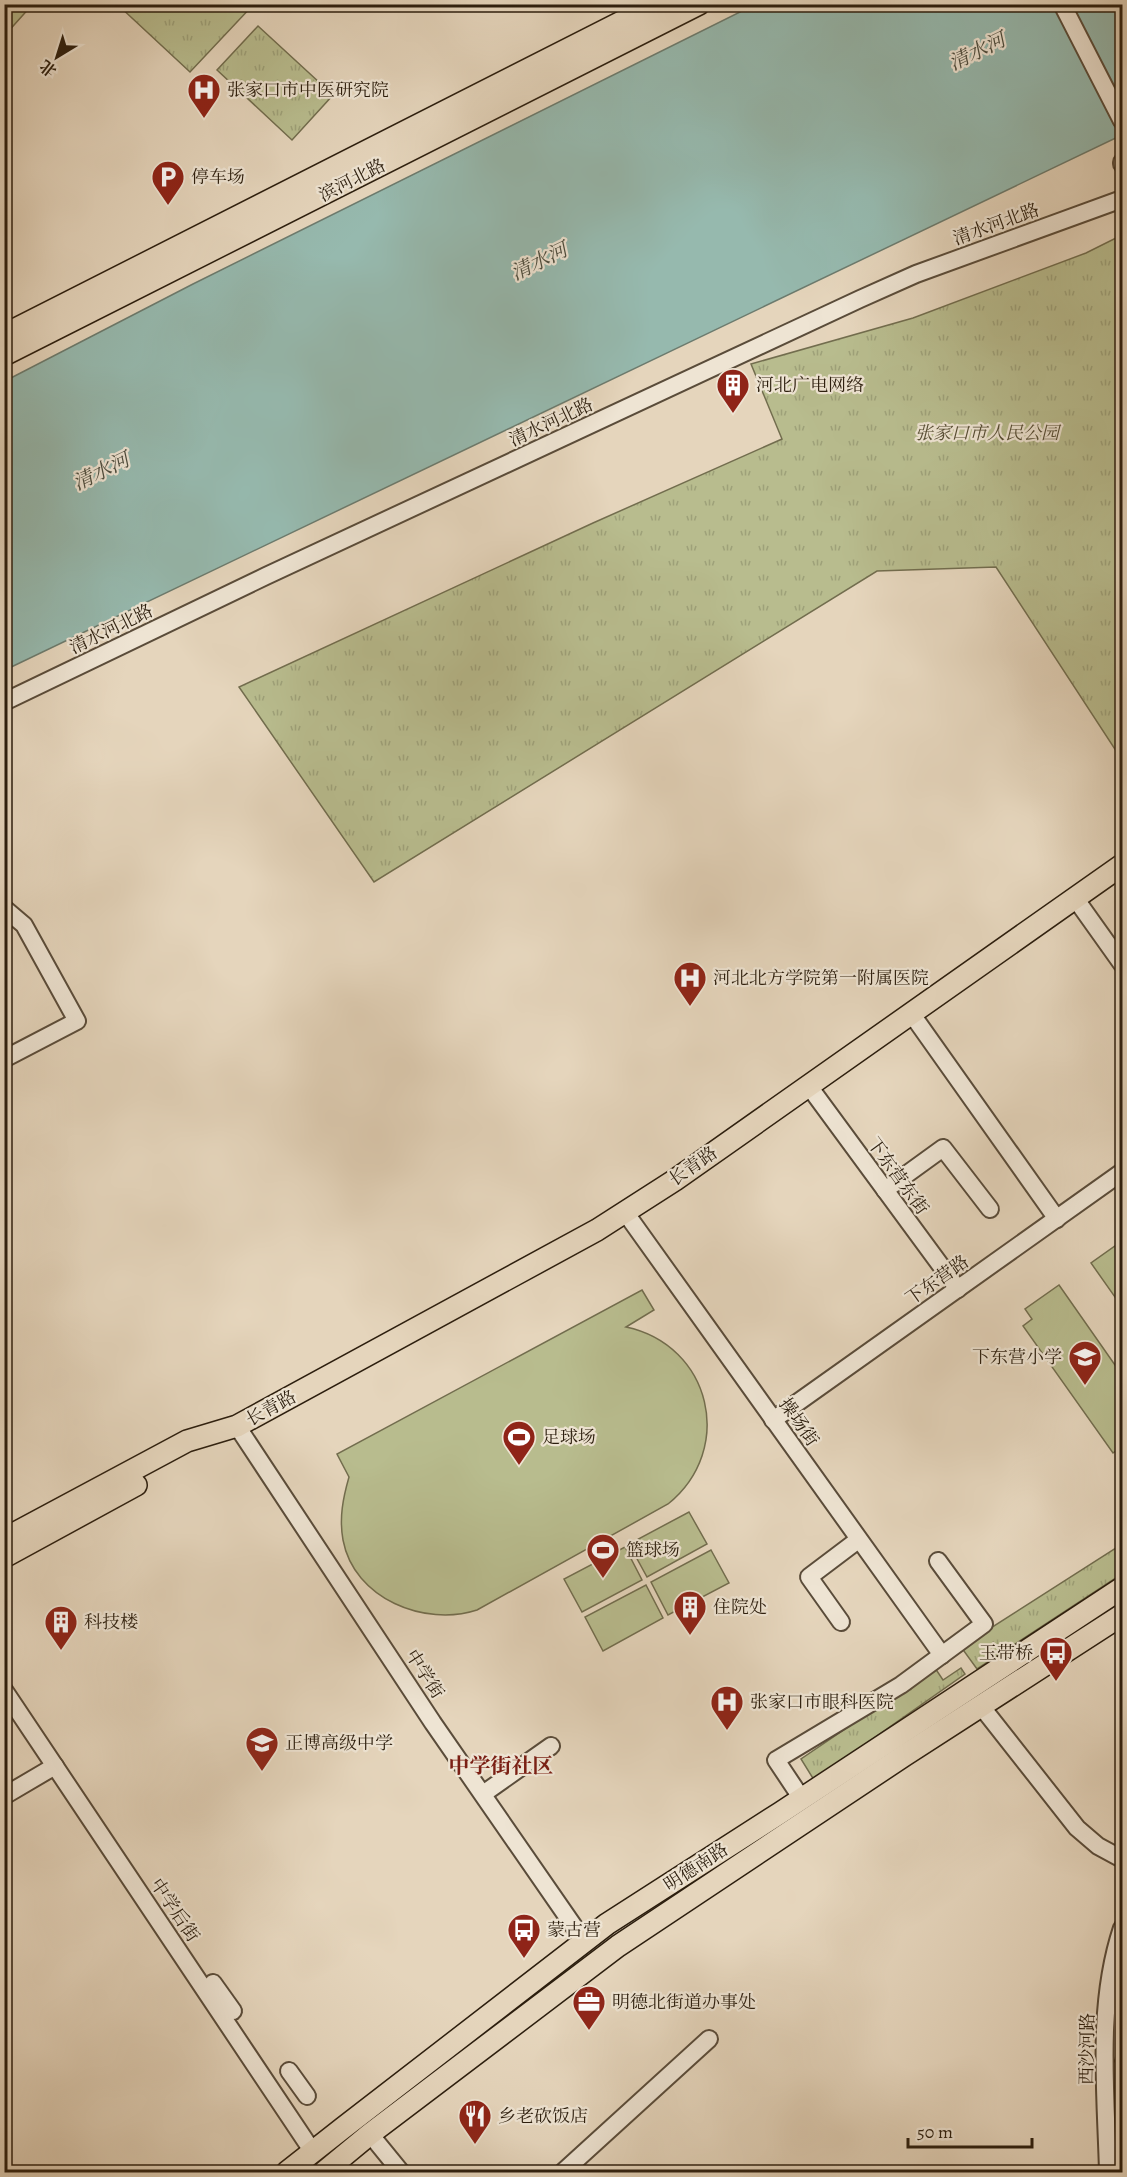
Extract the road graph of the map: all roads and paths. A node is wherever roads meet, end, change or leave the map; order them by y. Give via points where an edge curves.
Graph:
1 (657, 4) edge
2 (699, 4) edge
3 (1062, 4) edge
4 (1122, 121) edge
5 (1122, 199) edge
6 (4, 335) edge
7 (4, 355) edge
8 (4, 702) edge
9 (1122, 865) edge
10 (1075, 898) junction
11 (4, 908) edge
12 (1122, 964) edge
13 (911, 1013) junction
14 (4, 1059) edge
15 (807, 1086) junction
16 (1122, 1172) edge
17 (885, 1190) junction
18 (990, 1209) dead end
19 (625, 1212) junction
20 (1057, 1219) junction
21 (958, 1289) junction
22 (773, 1420) junction
23 (237, 1426) junction
24 (4, 1539) edge
25 (858, 1540) junction
26 (4, 1557) edge
27 (938, 1561) dead end
28 (1122, 1588) edge
29 (1122, 1614) edge
30 (842, 1622) dead end
31 (942, 1655) junction
32 (4, 1690) edge
33 (981, 1706) junction
34 (551, 1746) dead end
35 (55, 1766) junction
36 (483, 1794) junction
37 (4, 1796) edge
38 (802, 1799) junction
39 (1122, 1859) edge
40 (670, 1884) junction
41 (683, 1903) junction
42 (176, 1928) dead end
43 (1122, 1928) edge
44 (584, 1941) junction
45 (200, 1973) junction
46 (1122, 1998) edge
47 (233, 2011) dead end
48 (709, 2039) dead end
49 (1122, 2056) edge
50 (298, 2083) dead end
51 (276, 2097) junction
52 (343, 2128) junction
53 (364, 2140) junction
54 (313, 2152) junction
55 (287, 2172) edge
56 (324, 2172) edge
57 (401, 2172) edge
58 (563, 2172) edge
59 (1108, 2172) edge

1 - 6 main road, 滨河北路
2 - 7 main road, 滨河北路
3 - 4 street
5 - 8 street, 清水河北路 via 916,273
9 - 10 main road, 长青路
10 - 12 street
10 - 13 main road, 长青路
11 - 14 street via 24,925 77,1021
13 - 15 main road, 长青路
13 - 20 street
15 - 17 street, 下东营东街
15 - 19 main road, 长青路
16 - 20 street, 下东营路
17 - 18 street via 943,1148
17 - 21 street, 下东营东街
19 - 22 street, 操场街
19 - 23 main road, 长青路
20 - 21 street, 下东营路
21 - 22 street, 下东营路
22 - 25 street, 操场街
23 - 24 main road, 长青路 via 188,1441
23 - 26 main road, 长青路
23 - 36 street, 中学街
25 - 30 street via 809,1577
25 - 31 street, 操场街
27 - 31 street via 984,1624
28 - 38 main road, 明德南路
29 - 33 main road, 明德南路
31 - 38 street via 901,1685 776,1760
32 - 35 street, 中学后街
33 - 39 street via 1077,1828
33 - 41 main road, 明德南路
34 - 36 street
35 - 37 street
35 - 45 street, 中学后街
36 - 44 street, 中学街
38 - 40 main road, 明德南路
40 - 41 main road
40 - 44 main road, 明德南路
41 - 53 main road, 明德南路 via 618,1946
42 - 45 street
43 - 59 street, 西沙河路 via 1110,1980 1105,2028
44 - 52 main road, 明德南路
45 - 47 street
45 - 51 street, 中学后街
46 - 49 street, 西沙河路
48 - 58 street
50 - 51 street
51 - 54 street, 中学后街
52 - 53 main road
52 - 54 main road, 明德南路
53 - 56 main road, 明德南路
53 - 57 street
54 - 55 main road, 明德南路

